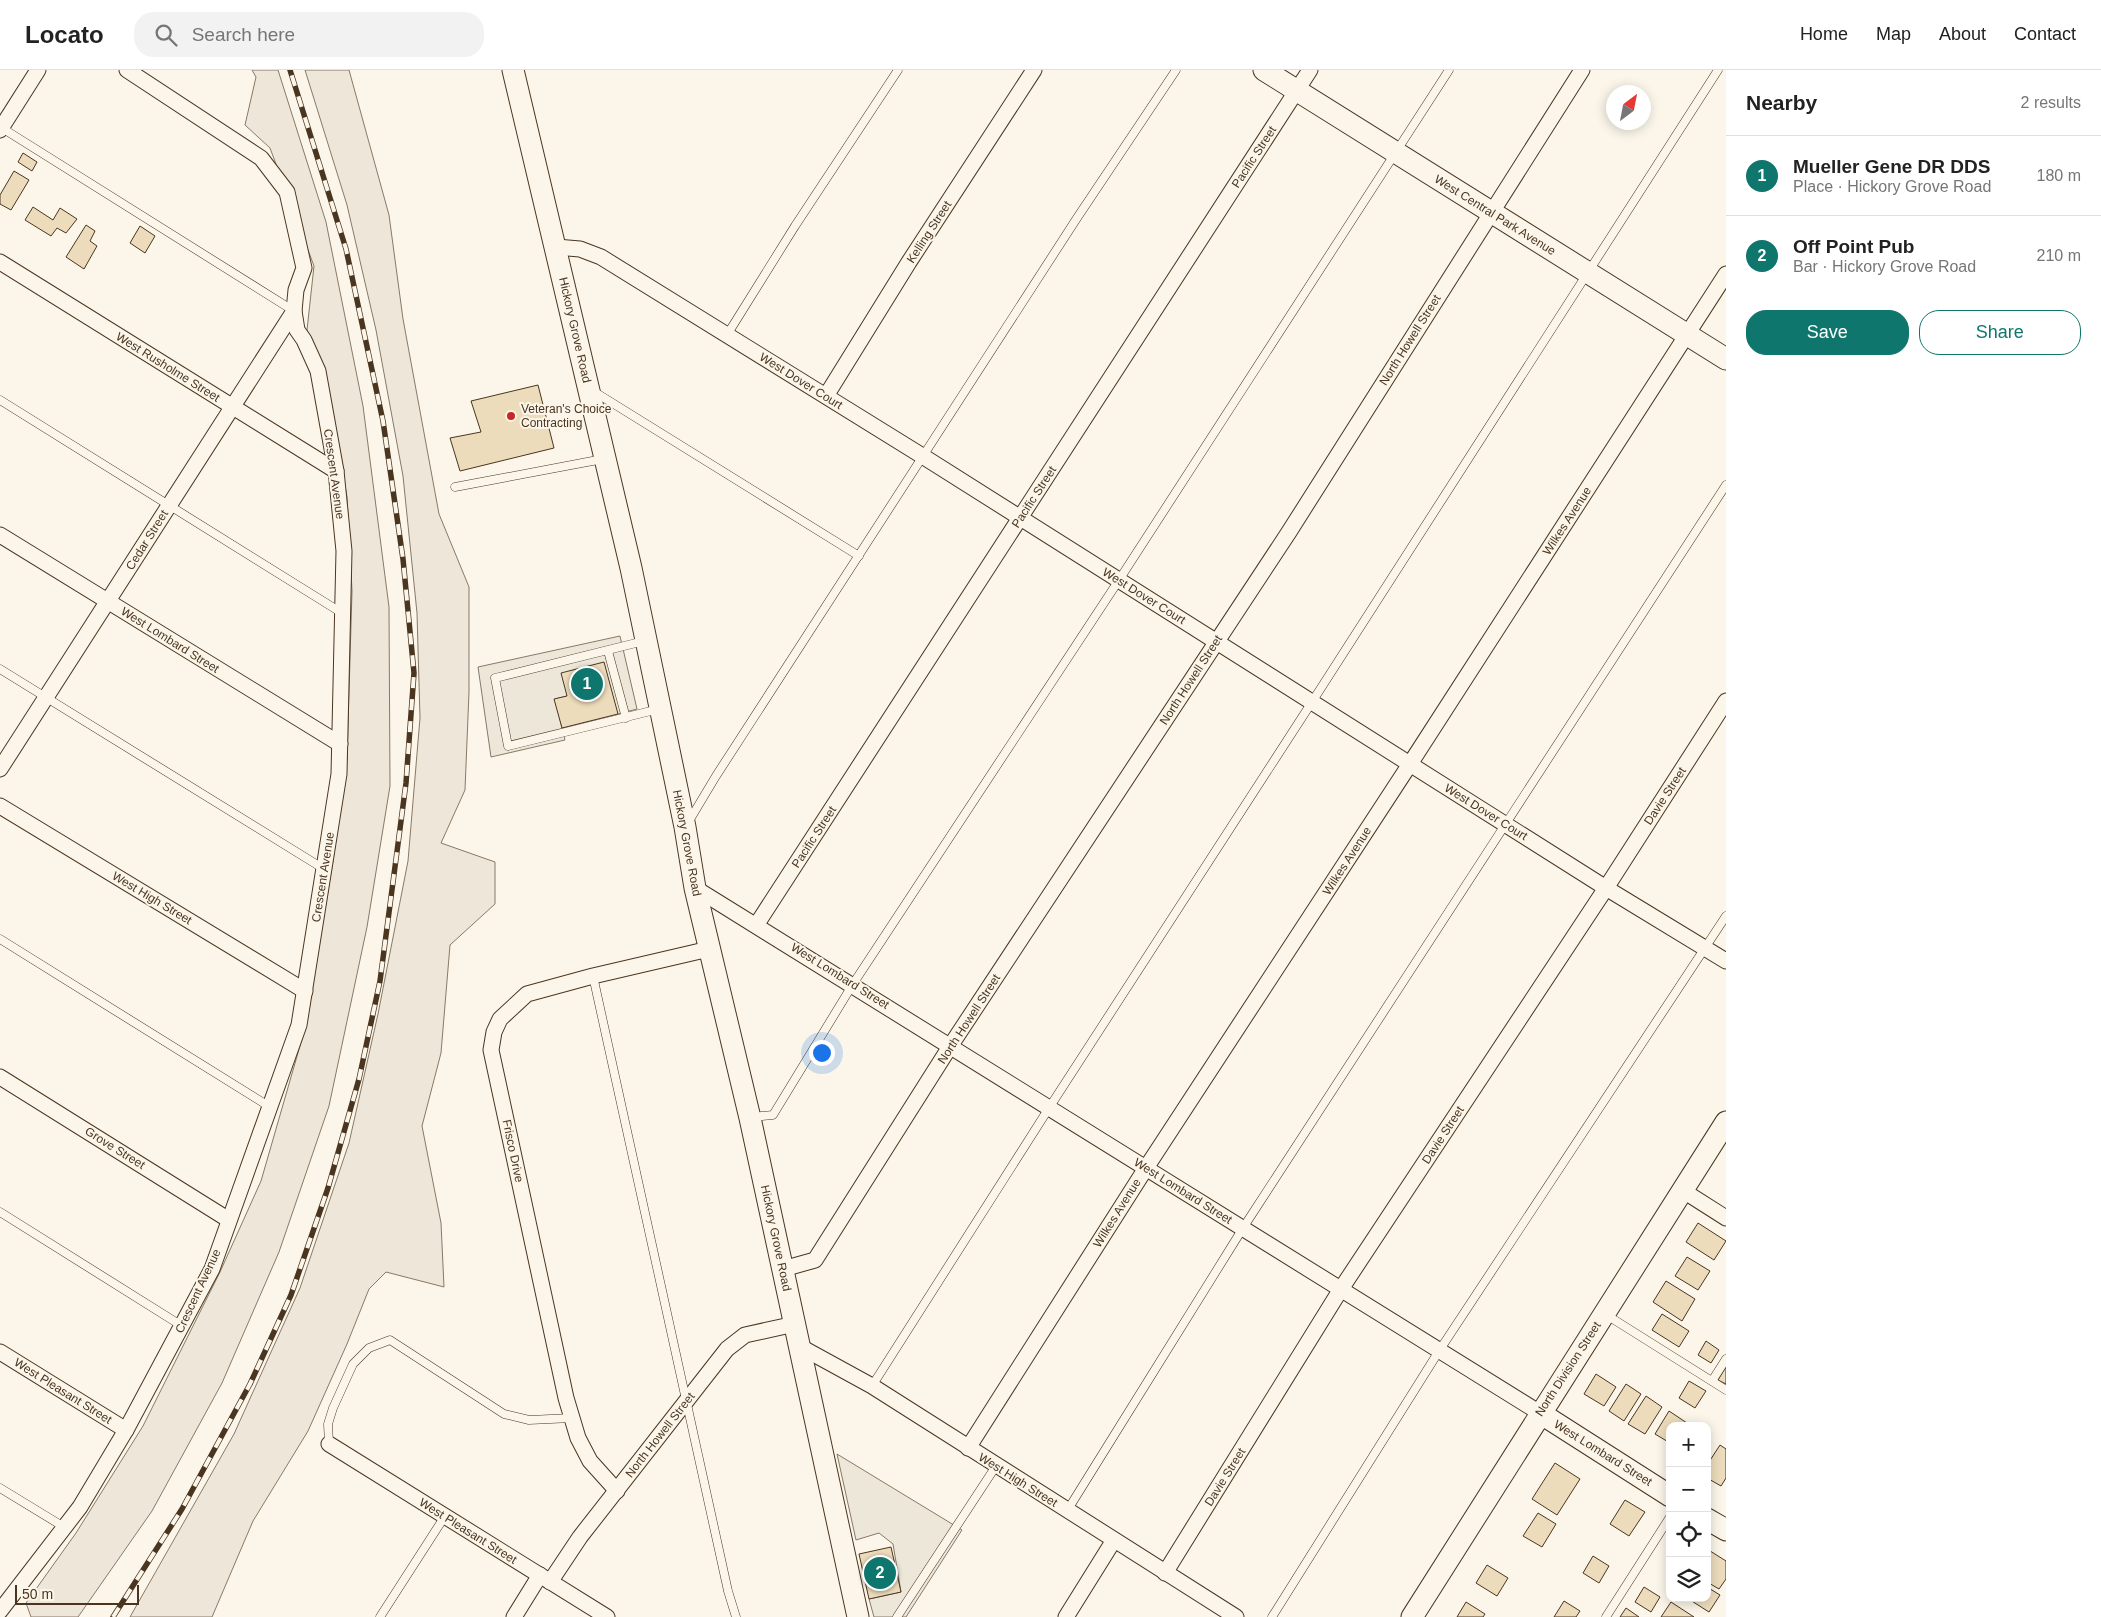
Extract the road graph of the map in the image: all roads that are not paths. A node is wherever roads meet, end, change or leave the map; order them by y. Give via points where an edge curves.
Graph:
1 (38, 70) edge
2 (127, 70) edge
3 (513, 70) edge
4 (898, 70) edge
5 (1034, 70) edge
6 (1176, 70) edge
7 (1264, 70) edge
8 (1310, 70) edge
9 (1449, 70) edge
10 (1582, 70) edge
11 (1718, 70) edge
12 (1297, 91) junction
13 (5, 110) edge
14 (1, 129) edge
15 (1396, 152) junction
16 (1492, 212) junction
17 (556, 247) junction
18 (0, 262) edge
19 (1588, 272) junction
20 (1726, 274) edge
21 (294, 310) junction
22 (727, 335) junction
23 (1686, 335) junction
24 (1726, 359) edge
25 (589, 390) junction
26 (826, 396) junction
27 (0, 400) edge
28 (231, 406) junction
29 (924, 457) junction
30 (605, 459) junction
31 (336, 471) junction
32 (1726, 484) edge
33 (454, 487) dead end
34 (169, 505) junction
35 (1021, 518) junction
36 (0, 535) edge
37 (859, 556) junction
38 (1119, 580) junction
39 (108, 601) junction
40 (343, 613) junction
41 (646, 640) junction
42 (1216, 641) junction
43 (608, 651) junction
44 (0, 669) edge
45 (46, 698) junction
46 (1726, 701) edge
47 (1312, 702) junction
48 (660, 708) junction
49 (626, 718) junction
50 (340, 744) junction
51 (1410, 764) junction
52 (0, 769) edge
53 (0, 806) edge
54 (1506, 825) junction
55 (685, 827) junction
56 (324, 869) junction
57 (695, 888) junction
58 (1606, 888) junction
59 (1726, 916) edge
60 (757, 924) junction
61 (0, 939) edge
62 (709, 949) junction
63 (1704, 949) junction
64 (1726, 961) edge
65 (593, 976) junction
66 (853, 984) junction
67 (305, 990) junction
68 (951, 1045) junction
69 (0, 1076) edge
70 (270, 1107) junction
71 (1049, 1108) junction
72 (750, 1118) junction
73 (1726, 1122) edge
74 (1146, 1168) junction
75 (1682, 1190) junction
76 (0, 1212) edge
77 (1726, 1218) edge
78 (229, 1220) junction
79 (1243, 1228) junction
80 (783, 1269) junction
81 (1341, 1289) junction
82 (1604, 1313) junction
83 (795, 1324) junction
84 (182, 1326) junction
85 (799, 1346) junction
86 (1439, 1351) junction
87 (0, 1352) edge
88 (1726, 1359) edge
89 (1712, 1381) junction
90 (872, 1386) junction
91 (1726, 1390) edge
92 (686, 1401) junction
93 (1540, 1414) junction
94 (572, 1418) junction
95 (126, 1430) junction
96 (329, 1444) joint
97 (968, 1448) junction
98 (996, 1466) junction
99 (0, 1488) edge
100 (617, 1491) junction
101 (1666, 1493) edge
102 (1067, 1511) junction
103 (445, 1516) junction
104 (1711, 1521) edge
105 (1666, 1523) edge
106 (64, 1528) junction
107 (1726, 1530) edge
108 (1114, 1540) junction
109 (1165, 1573) junction
110 (545, 1579) junction
111 (0, 1612) edge
112 (380, 1617) edge
113 (514, 1617) edge
114 (607, 1617) edge
115 (736, 1617) edge
116 (858, 1617) edge
117 (897, 1617) edge
118 (1066, 1617) edge
119 (1236, 1617) edge
120 (1272, 1617) edge
121 (1412, 1617) edge
122 (1606, 1617) edge

1 - 13 street
2 - 21 street, Crescent Avenue via 261,158 287,192 304,268 296,290
3 - 17 main road, Hickory Grove Road
4 - 22 lane
5 - 26 street, Kelling Street
6 - 29 lane
7 - 12 main road, West Central Park Avenue
8 - 12 street, Pacific Street
9 - 15 lane
10 - 16 street, North Howell Street
11 - 19 lane
12 - 15 main road, West Central Park Avenue
12 - 35 street, Pacific Street
13 - 14 street
14 - 21 lane
15 - 16 main road, West Central Park Avenue
15 - 38 lane
16 - 19 main road, West Central Park Avenue
16 - 42 street, North Howell Street
17 - 22 street, West Dover Court via 580,249 601,257
17 - 25 main road, Hickory Grove Road
18 - 28 street, West Rusholme Street
19 - 23 main road, West Central Park Avenue
19 - 47 lane
20 - 23 street, Wilkes Avenue
21 - 28 street, Cedar Street
21 - 31 street, Crescent Avenue via 297,330 318,371
22 - 26 street, West Dover Court
23 - 24 main road, West Central Park Avenue
23 - 51 street, Wilkes Avenue
25 - 30 main road, Hickory Grove Road
25 - 37 lane
26 - 29 street, West Dover Court
27 - 34 lane
28 - 31 street, West Rusholme Street
28 - 34 street, Cedar Street
29 - 35 street, West Dover Court
29 - 37 lane
30 - 33 lane
30 - 41 main road, Hickory Grove Road
31 - 40 street, Crescent Avenue via 344,550
32 - 54 lane
34 - 39 street, Cedar Street
34 - 40 lane
35 - 38 street, West Dover Court
35 - 60 street, Pacific Street
36 - 39 street, West Lombard Street
37 - 55 lane
38 - 42 street, West Dover Court
38 - 66 lane
39 - 45 street, Cedar Street
39 - 50 street, West Lombard Street
40 - 50 street, Crescent Avenue
41 - 43 lane
41 - 48 main road, Hickory Grove Road
42 - 47 street, West Dover Court
42 - 68 street, North Howell Street
43 - 49 lane
43 - 49 lane via 495,678 508,746
44 - 45 lane
45 - 52 street, Cedar Street
45 - 56 lane
46 - 58 street, Davie Street
47 - 51 street, West Dover Court
47 - 71 lane
48 - 49 lane
48 - 55 main road, Hickory Grove Road
50 - 56 street, Crescent Avenue via 339,774
51 - 54 street, West Dover Court
51 - 74 street, Wilkes Avenue
53 - 67 street, West High Street
54 - 58 street, West Dover Court
54 - 79 lane
55 - 57 main road, Hickory Grove Road
56 - 67 street, Crescent Avenue
57 - 60 street, West Lombard Street
57 - 62 main road, Hickory Grove Road
58 - 63 street, West Dover Court
58 - 81 street, Davie Street
59 - 63 lane
60 - 66 street, West Lombard Street
61 - 70 lane
62 - 65 street, Frisco Drive
62 - 72 main road, Hickory Grove Road
63 - 64 street, West Dover Court
63 - 86 lane
65 - 92 lane
65 - 94 street, Frisco Drive via 527,994 500,1019 491,1050
66 - 68 street, West Lombard Street
66 - 72 lane via 773,1115
67 - 70 street, Crescent Avenue via 299,1025
68 - 71 street, West Lombard Street
68 - 80 street, North Howell Street via 816,1260
69 - 78 street, Grove Street
70 - 78 street, Crescent Avenue
71 - 74 street, West Lombard Street
71 - 90 lane
72 - 80 main road, Hickory Grove Road
73 - 75 main road, North Division Street
74 - 79 street, West Lombard Street
74 - 97 street, Wilkes Avenue
75 - 77 street
75 - 82 main road, North Division Street
76 - 84 lane
78 - 84 street, Crescent Avenue via 212,1268
79 - 81 street, West Lombard Street
79 - 102 lane
80 - 83 main road, Hickory Grove Road
81 - 86 street, West Lombard Street
81 - 109 street, Davie Street
82 - 89 lane
82 - 93 main road, North Division Street
83 - 85 main road, Hickory Grove Road
83 - 92 street, North Howell Street via 745,1335 728,1349
84 - 95 street, Crescent Avenue
85 - 90 street, West High Street
85 - 116 main road, Hickory Grove Road
86 - 93 street, West Lombard Street
86 - 120 lane
87 - 95 street, West Pleasant Street
88 - 89 lane
89 - 91 lane
90 - 97 street, West High Street
92 - 100 street, North Howell Street
92 - 115 lane
93 - 101 main road, West Lombard Street
93 - 121 main road, North Division Street
94 - 96 lane via 529,1420 504,1414 390,1340 369,1348 353,1364 328,1424
94 - 100 street, Frisco Drive via 590,1462
95 - 106 street, Crescent Avenue
96 - 103 street, West Pleasant Street
97 - 98 street, West High Street
98 - 102 street, West High Street
98 - 117 lane
99 - 106 lane
100 - 110 street, North Howell Street
102 - 108 street, West High Street
103 - 110 street, West Pleasant Street
103 - 112 lane
104 - 107 main road
105 - 122 lane
106 - 111 street, Crescent Avenue
108 - 109 street, West High Street
108 - 118 street
109 - 119 street, West High Street
110 - 113 street, North Howell Street
110 - 114 street, West Pleasant Street

